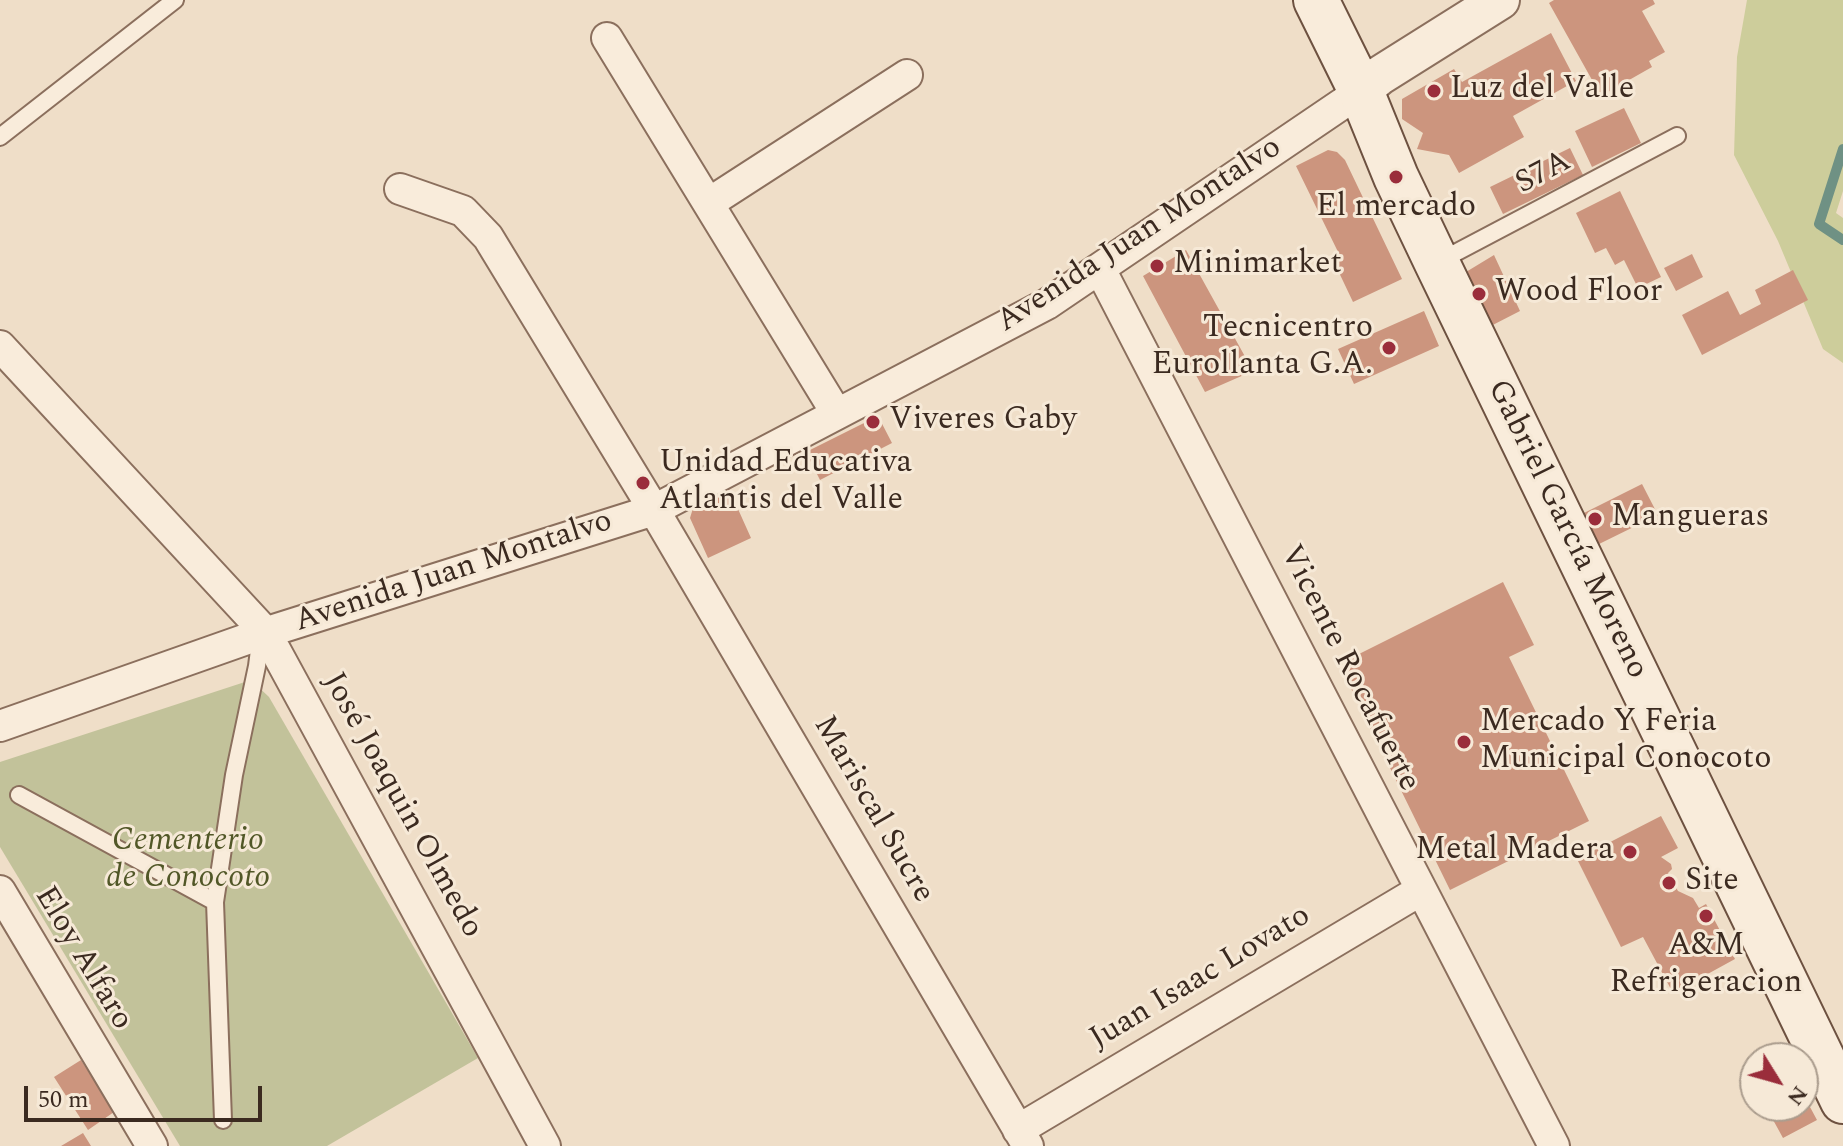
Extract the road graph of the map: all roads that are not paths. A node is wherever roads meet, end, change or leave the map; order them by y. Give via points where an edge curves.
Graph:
1 (175, 0) edge
2 (1316, 0) edge
3 (1500, 0) edge
4 (607, 38) dead end
5 (907, 75) dead end
6 (1361, 91) junction
7 (1677, 136) dead end
8 (0, 137) edge
9 (400, 189) dead end
10 (709, 203) junction
11 (1437, 263) junction
12 (1100, 269) junction
13 (0, 346) edge
14 (837, 414) junction
15 (654, 510) junction
16 (263, 634) junction
17 (0, 726) edge
18 (19, 795) dead end
19 (1421, 890) junction
20 (0, 891) edge
21 (215, 902) junction
22 (1843, 1101) edge
23 (223, 1120) dead end
24 (1023, 1138) edge
25 (152, 1146) edge
26 (545, 1146) edge
27 (1554, 1146) edge

1 - 8 lane
2 - 6 main road, Gabriel García Moreno
3 - 6 street, Avenida Juan Montalvo
4 - 10 street
5 - 10 street
6 - 11 main road, Gabriel García Moreno
6 - 12 street, Avenida Juan Montalvo
7 - 11 lane, S7A
9 - 15 street, Mariscal Sucre via 463,211 488,237
10 - 14 street
11 - 22 main road, Gabriel García Moreno
12 - 14 street, Avenida Juan Montalvo via 1047,304
12 - 19 street, Vicente Rocafuerte
13 - 16 street, José Joaquin Olmedo
14 - 15 street, Avenida Juan Montalvo
15 - 16 street, Avenida Juan Montalvo
15 - 24 street, Mariscal Sucre
16 - 17 street, Avenida Juan Montalvo
16 - 21 lane
16 - 26 street, José Joaquin Olmedo
18 - 21 lane
19 - 24 street, Juan Isaac Lovato
19 - 27 street, Vicente Rocafuerte
20 - 25 street, Eloy Alfaro
21 - 23 lane

